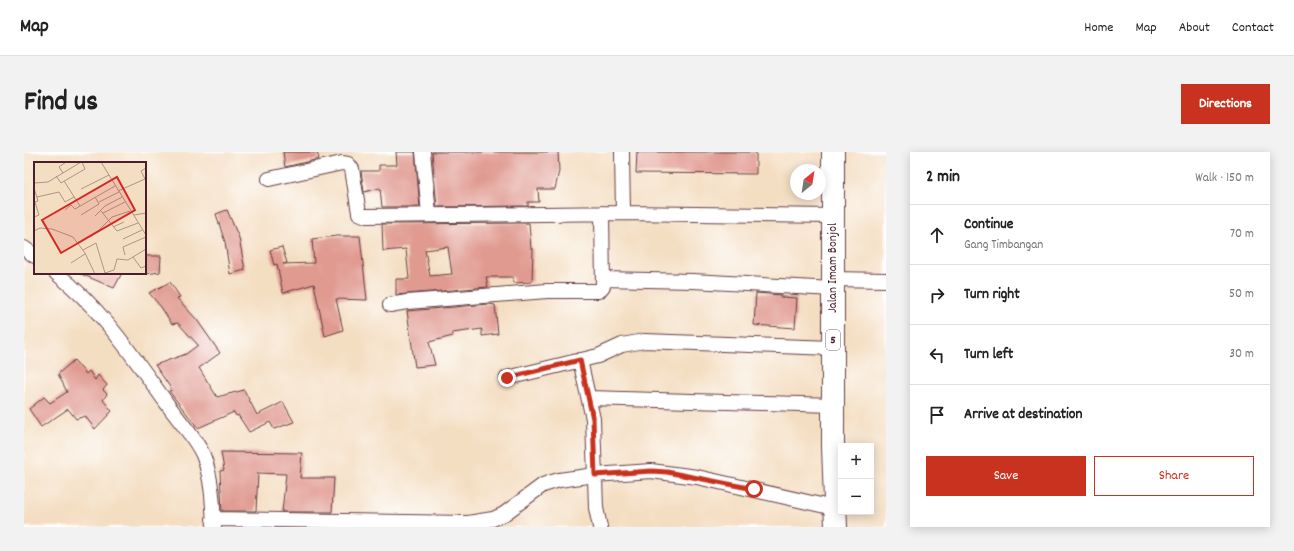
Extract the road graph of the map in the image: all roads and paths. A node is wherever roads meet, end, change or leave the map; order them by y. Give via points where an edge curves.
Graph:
1 (423, 152) edge
2 (622, 152) edge
3 (833, 152) edge
4 (269, 179) dead end
5 (602, 213) junction
6 (624, 213) junction
7 (428, 214) junction
8 (833, 216) junction
9 (24, 248) edge
10 (34, 255) edge
11 (57, 274) edge
12 (603, 278) junction
13 (886, 280) edge
14 (833, 284) junction
15 (390, 305) dead end
16 (833, 348) junction
17 (580, 360) junction
18 (507, 378) dead end
19 (589, 398) junction
20 (834, 405) junction
21 (595, 475) junction
22 (835, 517) edge
23 (214, 523) edge
24 (600, 527) edge

1 - 7 street
2 - 6 street
3 - 8 highway, Jalan Imam Bonjol / 5
4 - 7 street via 346,164 352,169 359,213 362,215
5 - 6 street
5 - 7 street
5 - 12 street
6 - 8 street
8 - 14 highway, Jalan Imam Bonjol / 5
9 - 10 street
11 - 23 street via 88,301 105,321 202,454 213,497
12 - 14 street
12 - 15 street via 603,288 593,292 547,291
13 - 14 street
14 - 16 highway, Jalan Imam Bonjol / 5
16 - 17 street via 644,341 622,345 598,356
16 - 20 highway, Jalan Imam Bonjol / 5
17 - 18 street
17 - 19 street
19 - 20 street
19 - 21 street via 593,419
20 - 22 highway, Jalan Imam Bonjol / 5
21 - 22 street via 651,471 697,477
21 - 23 street via 559,480 544,485 504,514 468,524
21 - 24 street via 596,508

